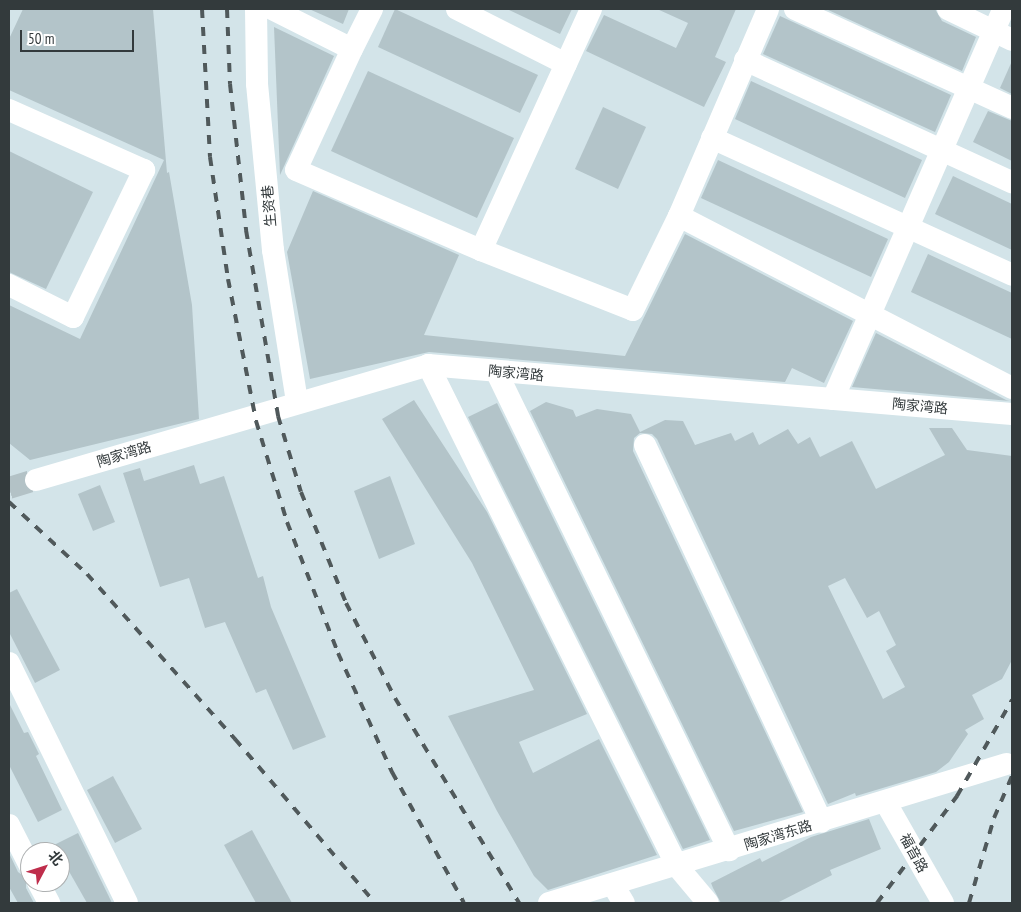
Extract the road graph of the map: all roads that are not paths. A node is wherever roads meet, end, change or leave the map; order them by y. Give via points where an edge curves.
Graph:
1 (256, 9) edge
2 (272, 9) edge
3 (372, 9) edge
4 (457, 9) edge
5 (591, 9) edge
6 (768, 9) edge
7 (795, 9) edge
8 (948, 9) edge
9 (1003, 9) edge
10 (1003, 36) edge
11 (352, 49) junction
12 (745, 60) junction
13 (566, 64) junction
14 (969, 88) junction
15 (1012, 108) edge
16 (9, 110) edge
17 (712, 138) junction
18 (942, 149) junction
19 (1012, 182) edge
20 (679, 216) junction
21 (908, 227) junction
22 (481, 250) junction
23 (1012, 275) edge
24 (9, 285) edge
25 (870, 314) junction
26 (428, 365) junction
27 (496, 371) junction
28 (1012, 388) edge
29 (833, 399) junction
30 (296, 402) junction
31 (1012, 414) edge
32 (645, 445) dead end
33 (36, 480) tunnel mouth
34 (9, 663) edge
35 (1006, 764) dead end
36 (886, 802) junction
37 (822, 822) junction
38 (9, 825) edge
39 (20, 846) edge
40 (729, 850) junction
41 (677, 866) junction
42 (619, 894) edge
43 (127, 903) edge
44 (549, 903) edge
45 (708, 903) edge
46 (943, 903) edge

1 - 30 street, 生资巷 via 257,84 273,250
2 - 11 street
3 - 11 street
4 - 13 street
5 - 13 street
6 - 12 street
7 - 14 street
8 - 10 street
9 - 10 street
10 - 14 street
11 - 22 street via 296,170
12 - 17 street
12 - 18 street
13 - 22 street
14 - 15 street
14 - 18 street
16 - 24 street via 144,170 73,317
17 - 20 street
17 - 21 street
18 - 19 street
18 - 21 street
20 - 22 street via 633,310
20 - 25 street
21 - 23 street
21 - 25 street
25 - 28 street
25 - 29 street
26 - 27 street, 陶家湾路
26 - 30 street, 陶家湾路
26 - 41 street
27 - 29 street, 陶家湾路
27 - 40 street
29 - 31 street, 陶家湾路
30 - 33 street, 陶家湾路
32 - 37 street
34 - 43 street
35 - 36 street, 陶家湾东路
36 - 37 street, 陶家湾东路
36 - 46 street, 福音路
37 - 40 street, 陶家湾东路
38 - 39 street
40 - 41 street, 陶家湾东路
41 - 42 street, 陶家湾东路
41 - 45 street
42 - 44 street, 陶家湾东路

